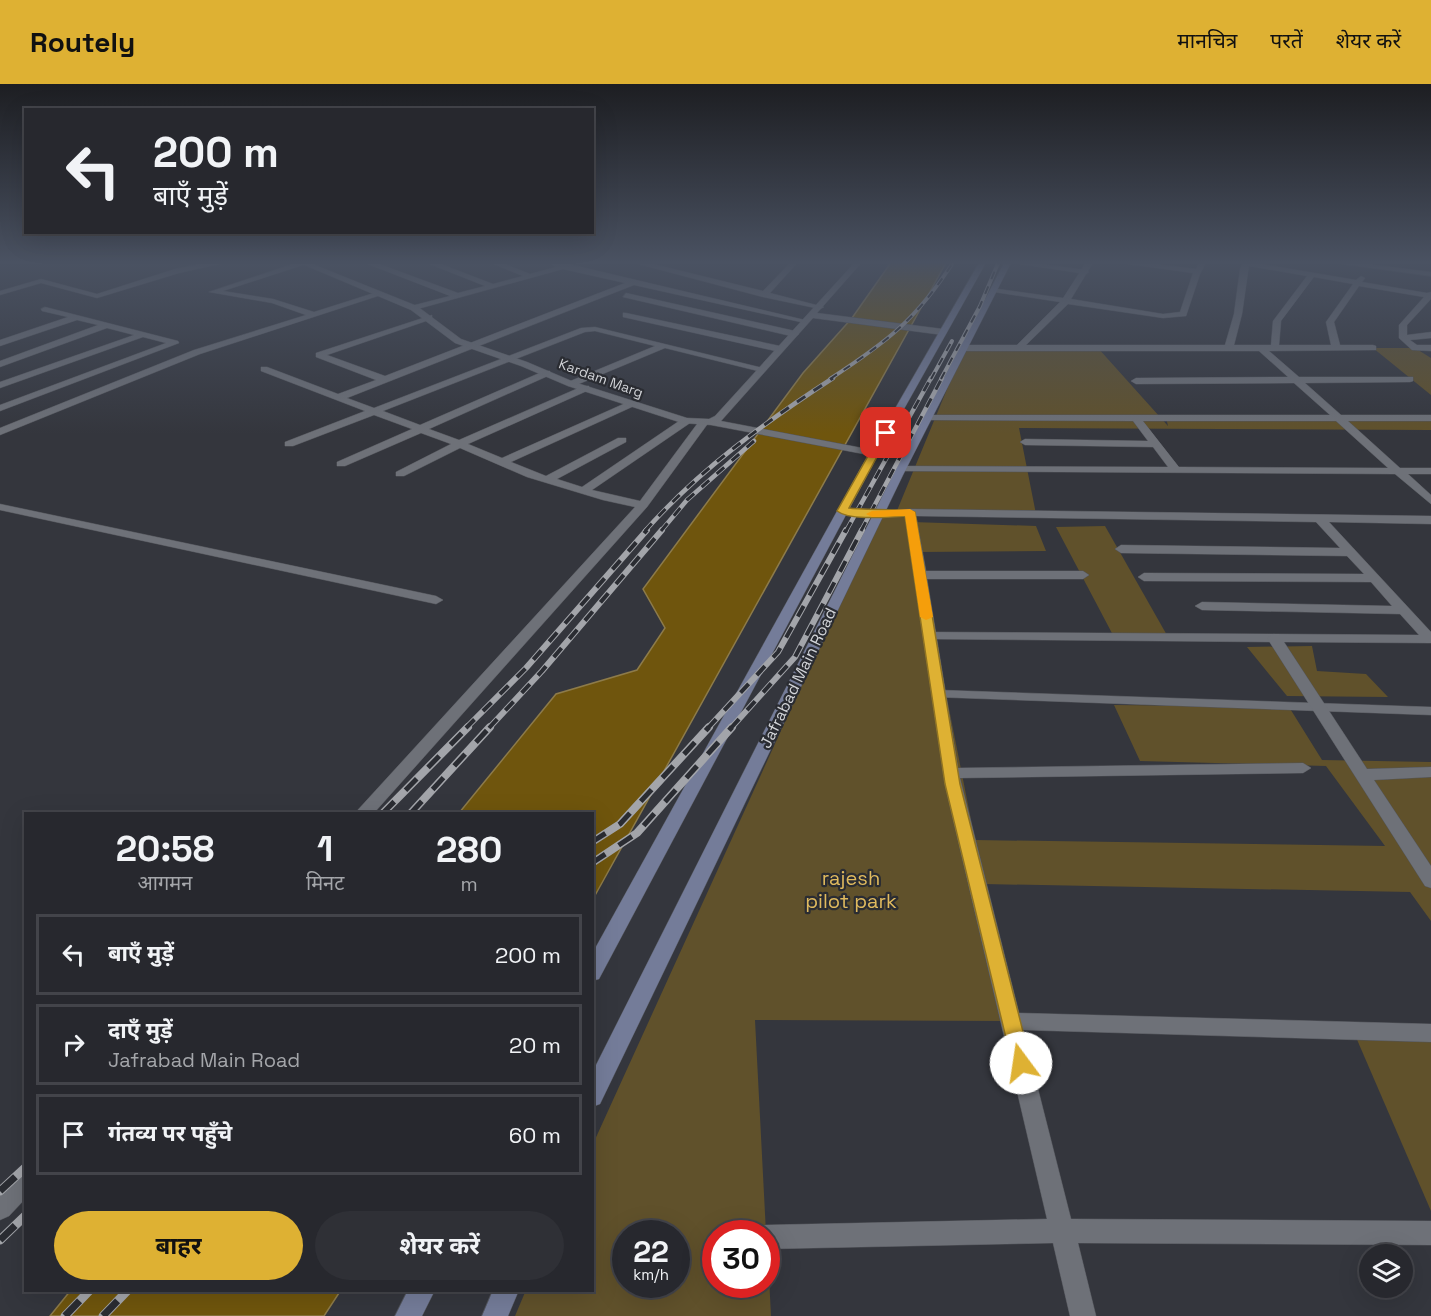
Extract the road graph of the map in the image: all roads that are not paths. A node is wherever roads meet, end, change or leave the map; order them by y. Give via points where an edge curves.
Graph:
1 (74, 318) edge
2 (83, 318) edge
3 (298, 318) edge
4 (425, 318) edge
5 (431, 318) edge
6 (544, 318) edge
7 (642, 318) edge
8 (726, 318) edge
9 (808, 318) edge
10 (824, 318) edge
11 (951, 318) edge
12 (979, 318) edge
13 (1049, 318) edge
14 (1235, 318) edge
15 (1279, 318) edge
16 (1332, 318) edge
17 (1409, 318) edge
18 (107, 325) junction
19 (943, 332) junction
20 (795, 334) junction
21 (142, 335) junction
22 (1431, 335) edge
23 (1403, 338) junction
24 (174, 343) junction
25 (0, 344) edge
26 (663, 346) junction
27 (474, 347) junction
28 (1020, 347) junction
29 (1260, 347) junction
30 (1275, 347) junction
31 (964, 348) junction
32 (1229, 348) junction
33 (1336, 348) junction
34 (1373, 348) dead end
35 (1431, 348) edge
36 (780, 349) junction
37 (197, 352) junction
38 (511, 360) junction
39 (0, 364) edge
40 (264, 369) dead end
41 (762, 369) junction
42 (547, 374) junction
43 (1410, 379) dead end
44 (386, 380) junction
45 (1296, 380) junction
46 (1136, 381) dead end
47 (571, 384) junction
48 (0, 385) edge
49 (586, 388) junction
50 (340, 398) junction
51 (631, 404) junction
52 (0, 408) edge
53 (376, 412) junction
54 (1135, 417) junction
55 (1337, 417) junction
56 (928, 418) junction
57 (1431, 418) edge
58 (686, 421) junction
59 (708, 422) junction
60 (417, 429) junction
61 (0, 432) edge
62 (622, 440) dead end
63 (1025, 442) dead end
64 (289, 444) dead end
65 (1156, 444) junction
66 (457, 445) junction
67 (874, 453) junction
68 (501, 462) junction
69 (341, 464) dead end
70 (901, 469) junction
71 (1176, 470) junction
72 (1397, 470) junction
73 (1431, 471) edge
74 (400, 474) dead end
75 (547, 480) junction
76 (583, 491) junction
77 (1431, 501) edge
78 (643, 505) junction
79 (0, 507) edge
80 (842, 511) junction
81 (910, 512) junction
82 (879, 515) junction
83 (1320, 519) junction
84 (1431, 520) edge
85 (1121, 549) dead end
86 (1350, 552) junction
87 (920, 575) junction
88 (1083, 575) dead end
89 (1144, 577) dead end
90 (1374, 578) junction
91 (436, 600) dead end
92 (1202, 606) dead end
93 (1403, 610) junction
94 (930, 636) junction
95 (1274, 638) junction
96 (1430, 639) edge
97 (939, 694) junction
98 (1320, 707) junction
99 (1431, 711) edge
100 (1303, 768) dead end
101 (1431, 772) edge
102 (952, 773) junction
103 (1364, 775) junction
104 (365, 812) edge
105 (1431, 881) edge
106 (594, 969) edge
107 (1011, 1021) junction
108 (1431, 1033) edge
109 (594, 1093) edge
110 (24, 1182) edge
111 (0, 1208) edge
112 (1063, 1231) junction
113 (1431, 1233) edge
114 (780, 1237) edge
115 (421, 1292) edge
116 (505, 1292) edge
117 (408, 1316) edge
118 (495, 1316) edge
119 (1083, 1316) edge

1 - 25 street
2 - 18 street
3 - 37 street
4 - 44 street via 319,355
5 - 27 street, Kardam Marg via 448,335
6 - 27 street
7 - 36 street
8 - 20 street
9 - 20 street
10 - 19 street
11 - 19 main road
12 - 31 main road, Jafrabad Main Road
13 - 28 street
14 - 32 street
15 - 30 street
16 - 33 street
17 - 23 street via 1403,325
18 - 21 street
18 - 39 street
19 - 67 main road
20 - 36 street
21 - 24 street
21 - 48 street
22 - 23 street
23 - 35 street via 1415,348
24 - 37 street
24 - 52 street
26 - 38 street via 595,329 584,330
26 - 41 street
26 - 47 street
27 - 38 street, Kardam Marg
27 - 44 street
28 - 31 street
28 - 32 street
29 - 30 street
29 - 32 street
29 - 45 street
30 - 33 street
31 - 56 main road, Jafrabad Main Road
33 - 34 street
36 - 41 street
37 - 61 street
38 - 42 street, Kardam Marg
38 - 53 street
40 - 50 street
41 - 59 street via 719,418
42 - 47 street, Kardam Marg
42 - 60 street
43 - 45 street
44 - 50 street
45 - 46 street
45 - 55 street
47 - 49 street, Kardam Marg
49 - 51 street, Kardam Marg
49 - 66 street
50 - 53 street
51 - 58 street, Kardam Marg
51 - 68 street
53 - 60 street
53 - 64 street
54 - 55 street
54 - 56 street
54 - 65 street
55 - 57 street
55 - 72 street
56 - 70 main road, Jafrabad Main Road
58 - 59 street, Kardam Marg
58 - 76 street
59 - 67 street, Kardam Marg
59 - 78 street
60 - 66 street
60 - 69 street
62 - 75 street
63 - 65 street
65 - 71 street
66 - 68 street
66 - 74 street
67 - 80 main road
68 - 75 street
70 - 71 street
70 - 82 main road, Jafrabad Main Road
71 - 72 street
72 - 73 street
72 - 77 street
75 - 76 street
76 - 78 street
78 - 104 street
79 - 91 street
80 - 82 street
80 - 106 main road
81 - 82 street
81 - 83 street
81 - 87 street
82 - 109 main road, Jafrabad Main Road
83 - 84 street
83 - 86 street
85 - 86 street
86 - 90 street
87 - 88 street
87 - 94 street
89 - 90 street
90 - 93 street
92 - 93 street
93 - 96 street
94 - 95 lane
94 - 97 street
95 - 96 street
95 - 98 street
97 - 98 lane
97 - 102 street
98 - 99 lane
98 - 103 street
100 - 102 street
101 - 103 street
102 - 107 street
103 - 105 street
107 - 108 street
107 - 112 street
110 - 111 street
112 - 113 street
112 - 114 street
112 - 119 street
115 - 117 main road
116 - 118 main road

